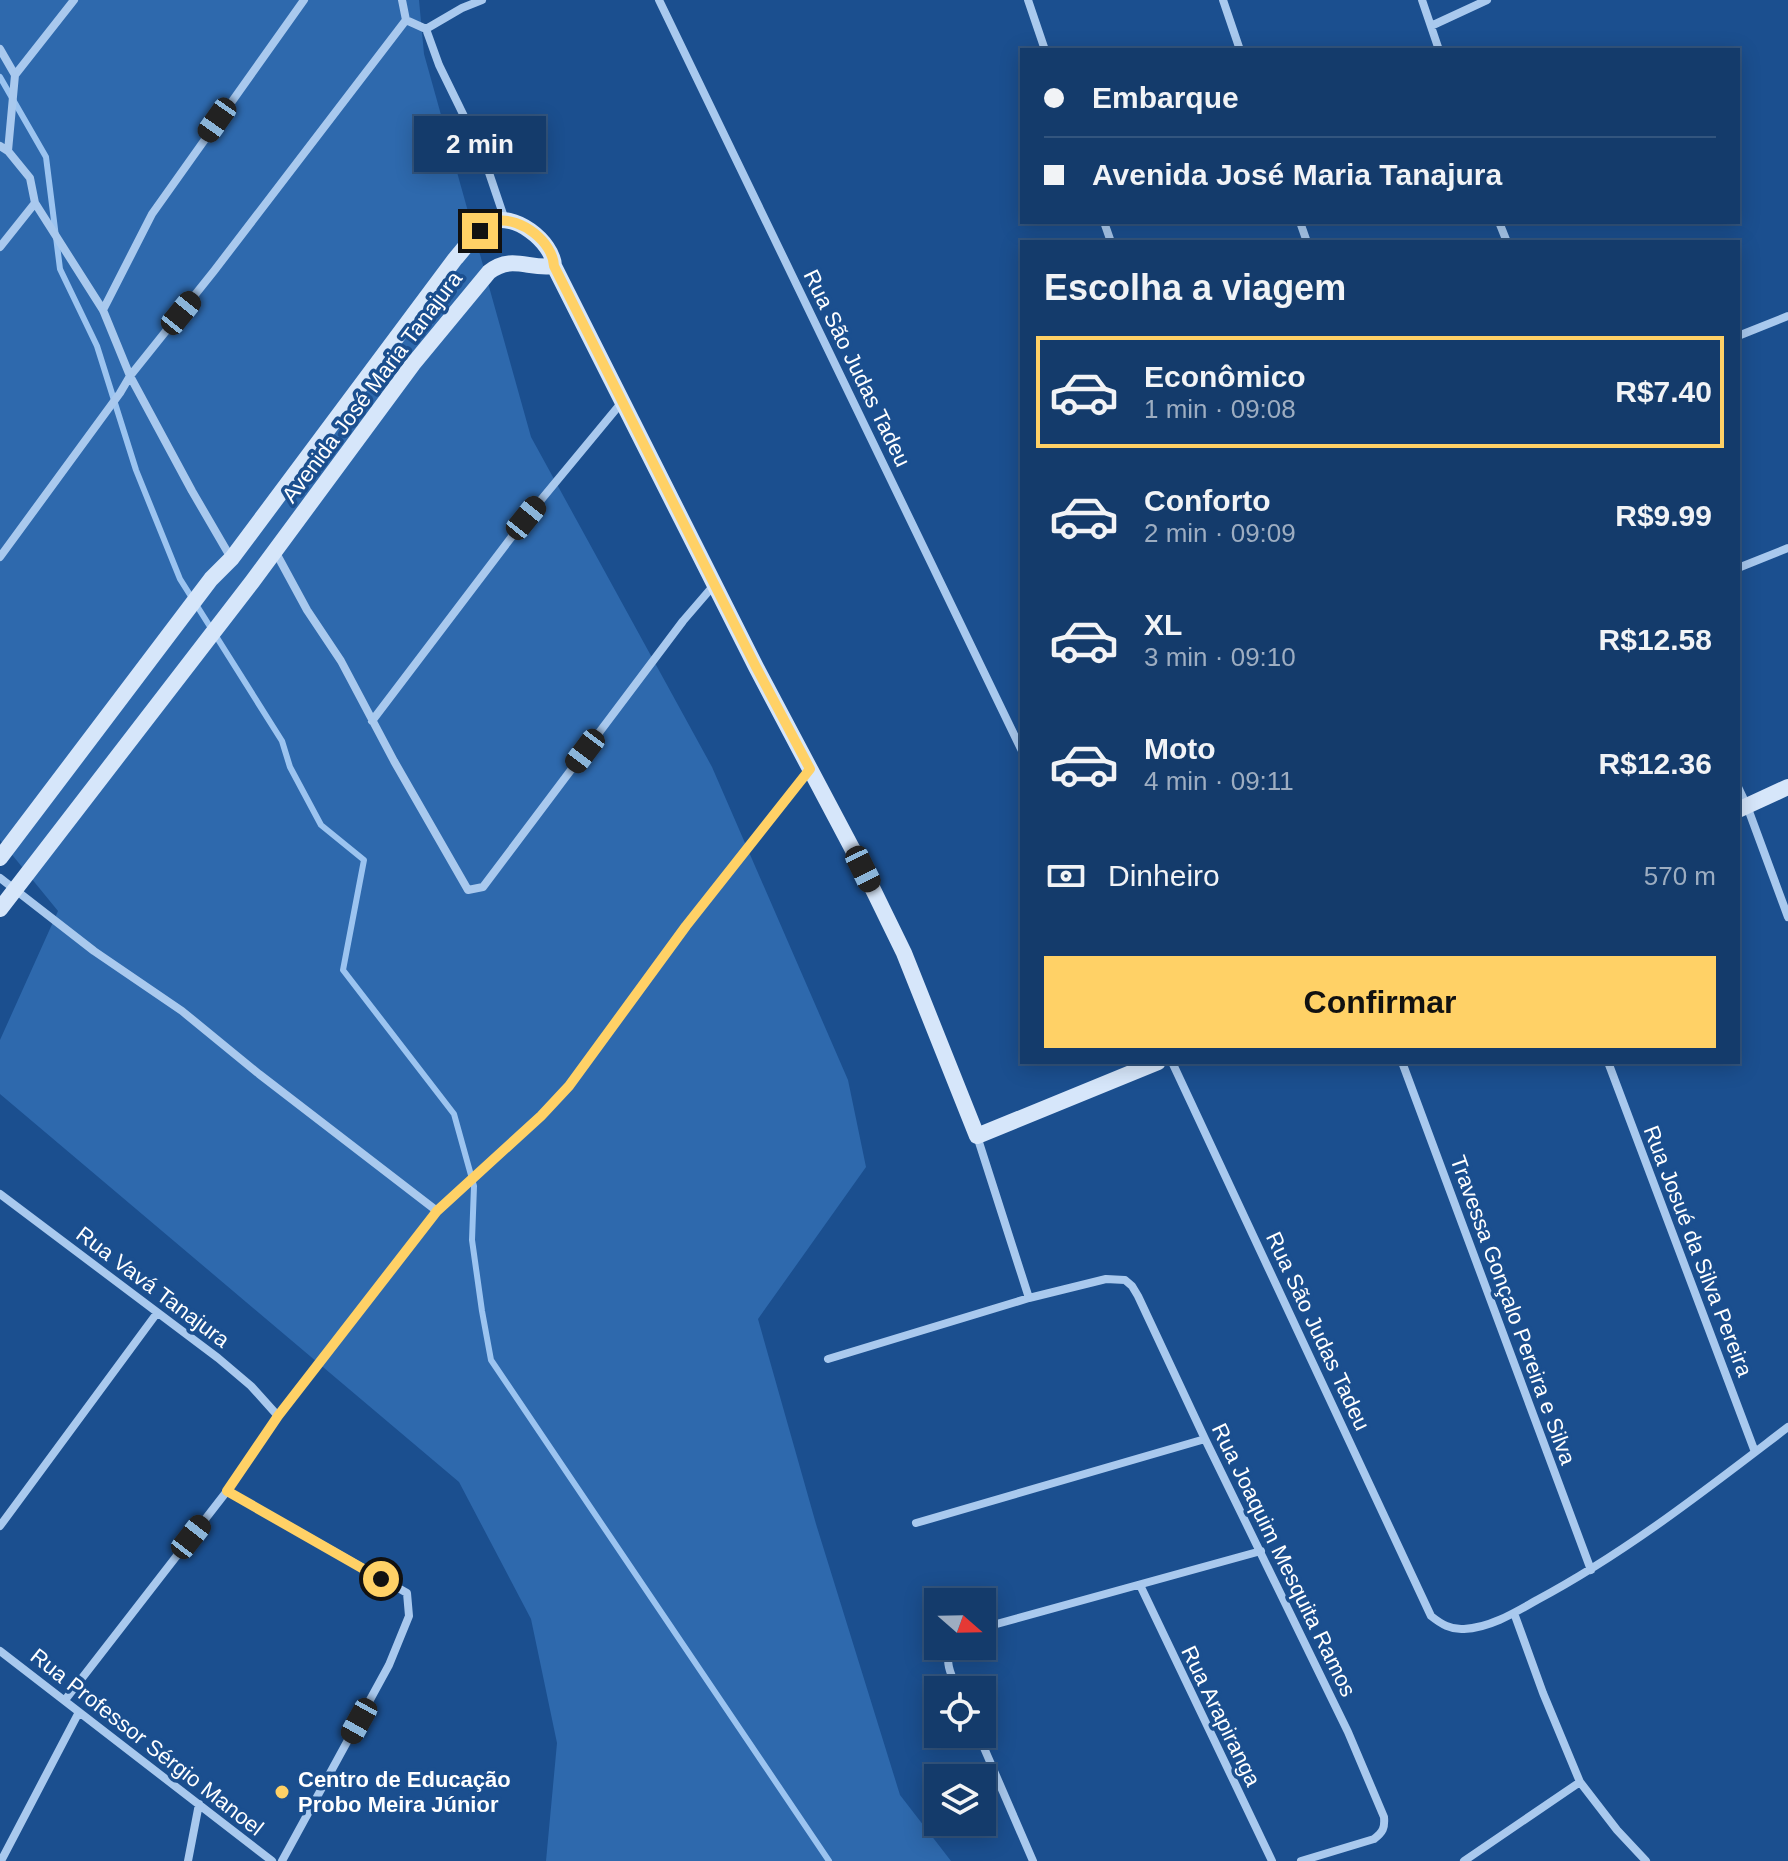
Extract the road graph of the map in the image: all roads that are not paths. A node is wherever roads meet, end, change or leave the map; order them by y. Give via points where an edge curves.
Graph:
1 (74, 0) edge
2 (304, 0) edge
3 (402, 0) edge
4 (482, 0) edge
5 (659, 0) edge
6 (1028, 0) edge
7 (1223, 0) edge
8 (1422, 0) edge
9 (1487, 0) edge
10 (406, 20) junction
11 (1431, 26) junction
12 (426, 29) junction
13 (1044, 48) edge
14 (1239, 48) edge
15 (1438, 48) edge
16 (0, 49) edge
17 (15, 75) junction
18 (4, 149) edge
19 (35, 203) junction
20 (506, 221) junction
21 (0, 247) edge
22 (554, 266) junction
23 (103, 310) junction
24 (1788, 316) edge
25 (1740, 335) edge
26 (390, 347) junction
27 (413, 364) junction
28 (130, 376) junction
29 (622, 402) junction
30 (1788, 548) edge
31 (275, 551) junction
32 (0, 557) edge
33 (232, 558) junction
34 (1740, 567) edge
35 (715, 584) junction
36 (372, 721) junction
37 (1020, 747) edge
38 (810, 769) junction
39 (1788, 787) edge
40 (1742, 808) edge
41 (24, 828) junction
42 (48, 847) junction
43 (0, 858) edge
44 (0, 878) edge
45 (16, 890) junction
46 (0, 909) edge
47 (1788, 917) edge
48 (1153, 1064) edge
49 (1173, 1064) edge
50 (1403, 1064) edge
51 (1609, 1064) edge
52 (977, 1136) junction
53 (4, 1197) edge
54 (0, 1208) edge
55 (437, 1211) junction
56 (1029, 1298) junction
57 (157, 1313) junction
58 (828, 1359) dead end
59 (278, 1416) junction
60 (1788, 1427) edge
61 (1205, 1439) junction
62 (1755, 1452) junction
63 (227, 1491) junction
64 (916, 1523) dead end
65 (0, 1526) edge
66 (1261, 1551) junction
67 (1591, 1570) junction
68 (1140, 1585) junction
69 (1514, 1613) junction
70 (996, 1624) edge
71 (0, 1651) edge
72 (65, 1700) junction
73 (79, 1712) junction
74 (984, 1748) edge
75 (1580, 1782) junction
76 (199, 1804) junction
77 (1, 1861) edge
78 (188, 1861) edge
79 (272, 1861) edge
80 (282, 1861) edge
81 (1033, 1861) edge
82 (1272, 1861) edge
83 (1301, 1861) edge
84 (1464, 1861) edge
85 (1646, 1861) edge

1 - 17 street
2 - 23 street via 152,214
3 - 10 street
4 - 12 street
5 - 37 street, Rua São Judas Tadeu
6 - 13 street
7 - 14 street
8 - 11 street
9 - 11 street
10 - 12 street
10 - 28 street
11 - 15 street
12 - 20 street via 483,155
16 - 17 street
17 - 18 street
18 - 19 street via 30,178
19 - 21 street
19 - 23 street
20 - 22 street via 520,224 542,241
20 - 26 street, Avenida José Maria Tanajura via 489,223 480,231
22 - 27 street, Avenida José Maria Tanajura via 497,265
22 - 29 street
23 - 28 street
24 - 25 street
26 - 27 street
26 - 33 street, Avenida José Maria Tanajura
27 - 31 street, Avenida José Maria Tanajura
28 - 32 street
28 - 33 street
29 - 35 street
29 - 36 street via 526,518
30 - 34 street
31 - 36 street
31 - 42 street, Avenida José Maria Tanajura
33 - 41 street, Avenida José Maria Tanajura
35 - 36 street via 483,887 468,890
35 - 38 street
38 - 52 street via 904,953
38 - 55 street via 569,1086
39 - 40 street
40 - 47 street
41 - 42 street
41 - 43 street, Avenida José Maria Tanajura
42 - 45 street, Avenida José Maria Tanajura
44 - 45 street
45 - 46 street, Avenida José Maria Tanajura
45 - 55 street via 182,1011
48 - 52 street
49 - 69 street, Rua São Judas Tadeu via 1431,1616 1442,1625 1466,1629
50 - 67 street, Travessa Gonçalo Pereira e Silva
51 - 62 street, Rua Josué da Silva Pereira
52 - 56 street
53 - 54 street
53 - 57 street, Rua Vavá Tanajura
55 - 59 street
56 - 58 street
56 - 61 street, Rua Joaquim Mesquita Ramos via 1106,1279 1125,1280 1138,1296
57 - 59 street, Rua Vavá Tanajura via 251,1386
57 - 65 street
59 - 63 street
60 - 62 street
61 - 64 street
61 - 66 street, Rua Joaquim Mesquita Ramos
62 - 67 street
63 - 72 street
63 - 80 street via 407,1593 409,1616 389,1665
66 - 68 street
66 - 83 street, Rua Joaquim Mesquita Ramos via 1384,1817 1385,1827 1374,1839
67 - 69 street
68 - 70 street
68 - 82 street, Rua Arapiranga
69 - 75 street
71 - 72 street, Rua Professor Sérgio Manoel
72 - 73 street, Rua Professor Sérgio Manoel
73 - 76 street, Rua Professor Sérgio Manoel
73 - 77 street
74 - 81 street
75 - 84 street
75 - 85 street
76 - 78 street
76 - 79 street, Rua Professor Sérgio Manoel

